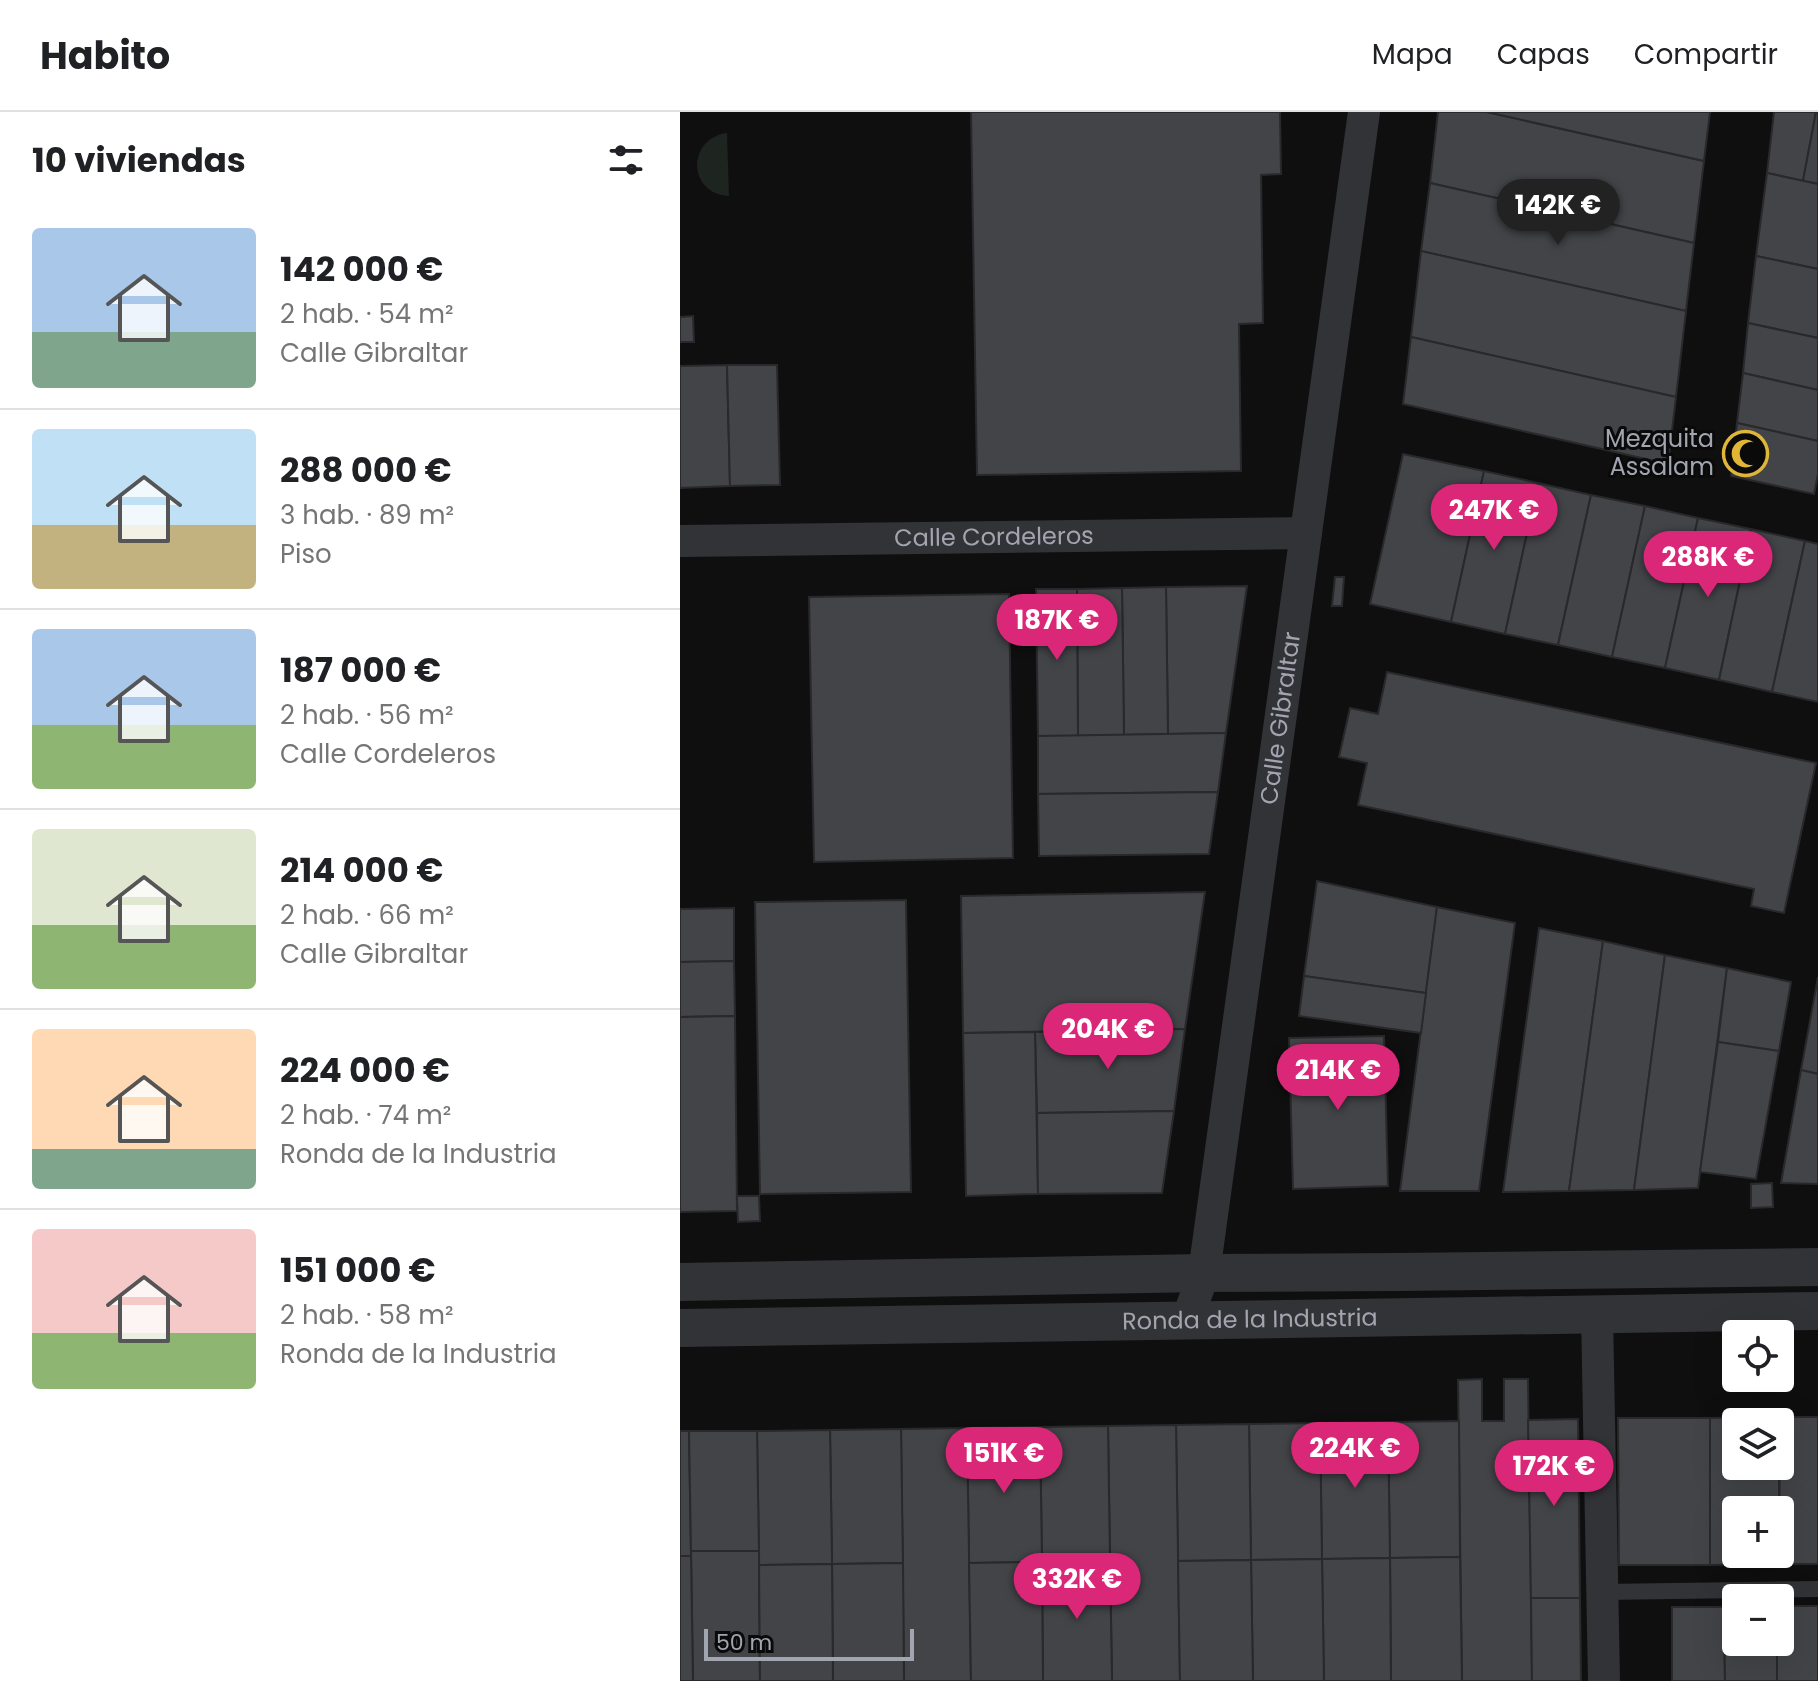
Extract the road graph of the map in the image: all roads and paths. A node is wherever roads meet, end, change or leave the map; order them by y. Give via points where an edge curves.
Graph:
1 (1364, 112) edge
2 (1306, 533) junction
3 (680, 541) edge
4 (1818, 1267) edge
5 (1204, 1273) junction
6 (680, 1282) edge
7 (1818, 1311) edge
8 (1597, 1314) junction
9 (1187, 1320) junction
10 (680, 1328) edge
11 (1818, 1589) edge
12 (1603, 1592) junction
13 (1604, 1681) edge

1 - 2 street, Calle Gibraltar
2 - 3 street, Calle Cordeleros
2 - 5 street, Calle Gibraltar
4 - 5 street, Ronda de la Industria
5 - 6 street, Ronda de la Industria
5 - 9 street, Calle Gibraltar
7 - 8 street, Ronda de la Industria
8 - 9 street, Ronda de la Industria
8 - 12 street
9 - 10 street, Ronda de la Industria
11 - 12 lane
12 - 13 street

